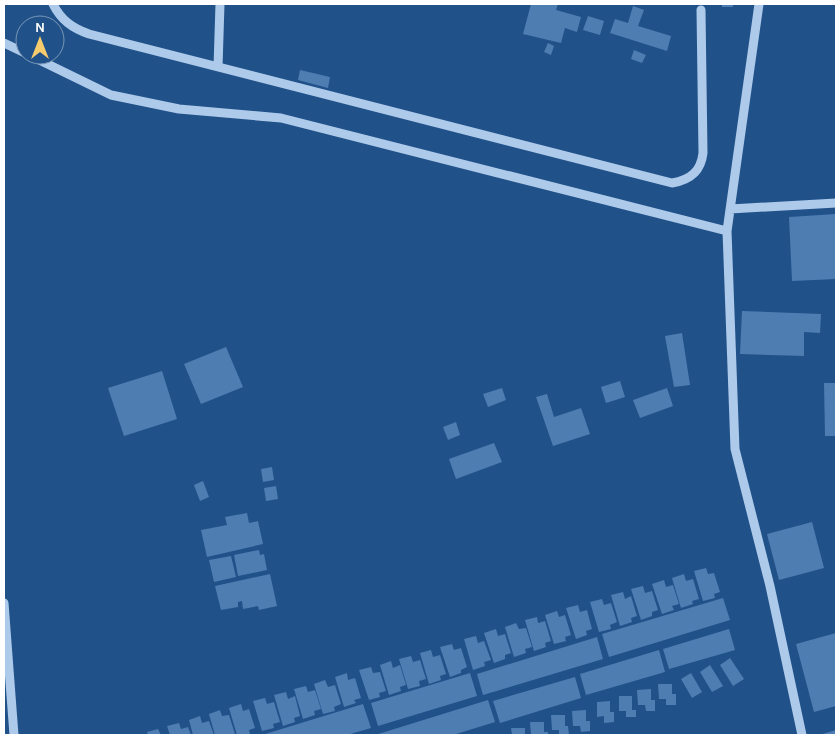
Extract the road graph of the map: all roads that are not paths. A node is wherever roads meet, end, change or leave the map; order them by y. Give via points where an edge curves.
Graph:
1 (53, 4) edge
2 (220, 4) edge
3 (759, 4) edge
4 (700, 10) dead end
5 (50, 65) edge
6 (218, 67) junction
7 (836, 202) edge
8 (730, 209) junction
9 (727, 231) junction
10 (4, 603) edge
11 (14, 735) edge
12 (802, 735) edge

1 - 6 street via 58,14 78,30
2 - 6 street
3 - 8 street
4 - 6 street via 703,153 702,162 691,177 682,181 672,182
5 - 9 street via 111,95 179,109 281,118
7 - 8 street
8 - 9 street
9 - 12 street via 735,449 770,586
10 - 11 street

